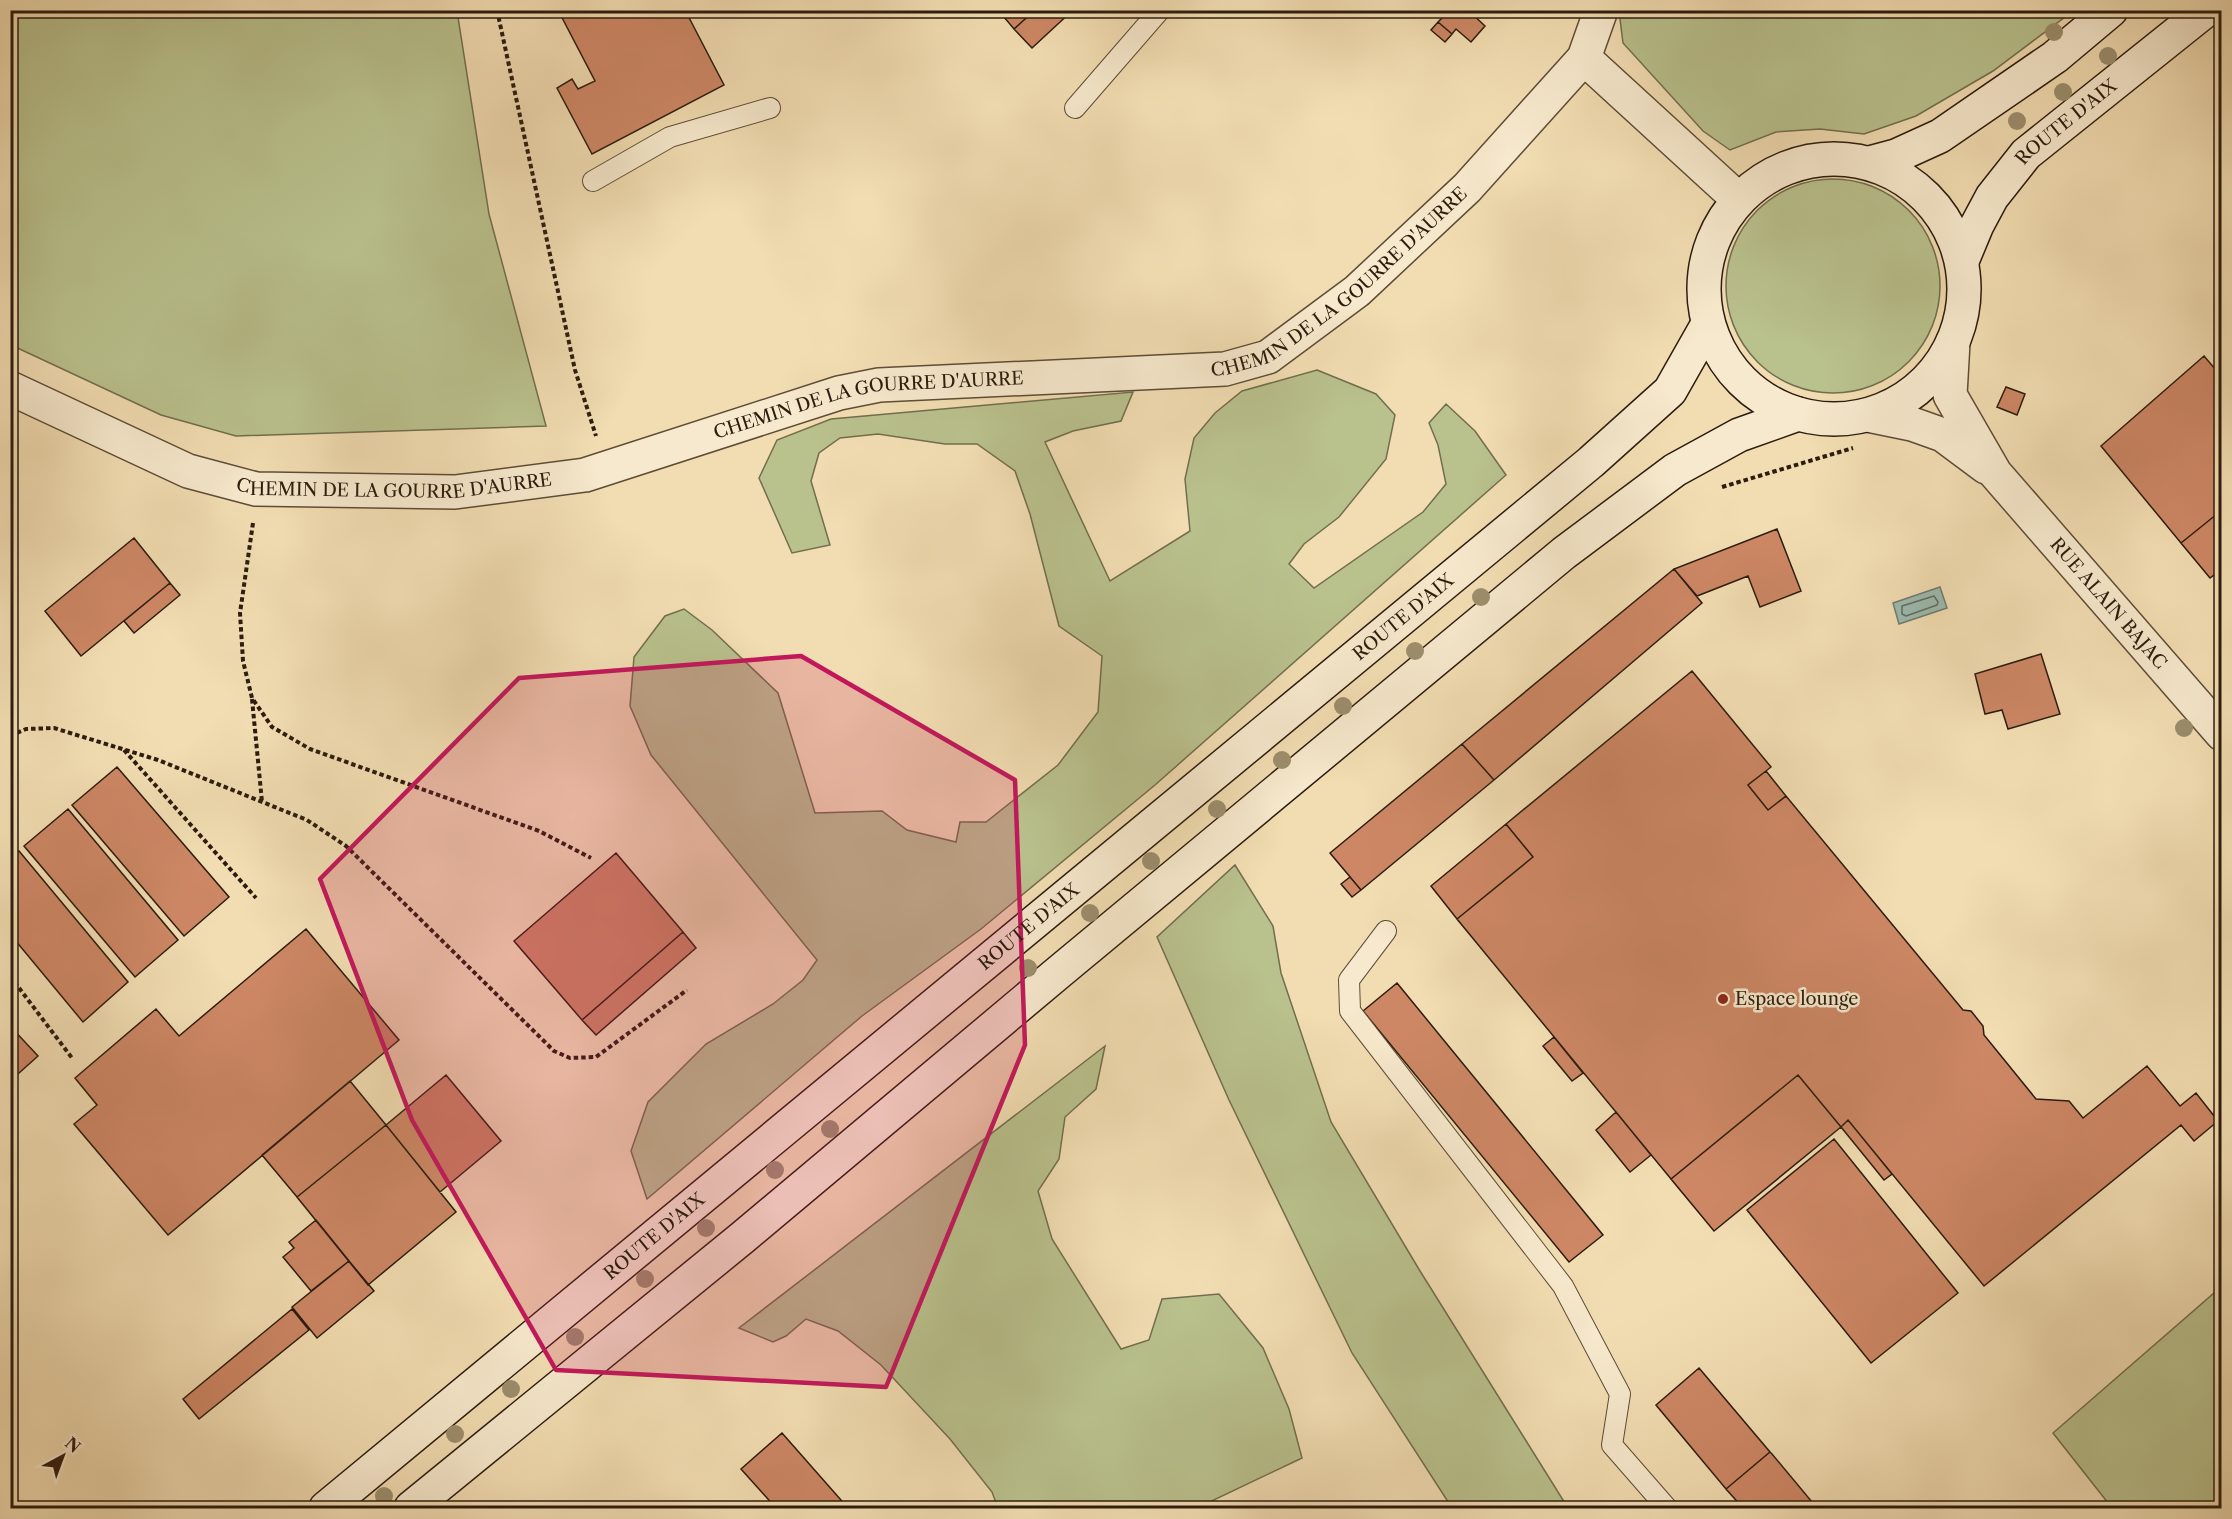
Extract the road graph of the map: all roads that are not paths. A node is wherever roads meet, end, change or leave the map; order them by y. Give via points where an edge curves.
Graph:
1 (1160, 10) edge
2 (1601, 10) edge
3 (2111, 10) edge
4 (2206, 10) edge
5 (1584, 58) junction
6 (770, 108) dead end
7 (1075, 108) dead end
8 (1870, 163) junction
9 (593, 181) dead end
10 (1738, 199) junction
11 (1962, 261) junction
12 (1708, 324) junction
13 (1953, 342) junction
14 (10, 388) edge
15 (1798, 414) junction
16 (1868, 415) junction
17 (1995, 473) junction
18 (2222, 734) edge
19 (1386, 931) dead end
20 (326, 1509) edge
21 (411, 1509) edge
22 (1667, 1509) edge

1 - 7 lane
2 - 5 main road, CHEMIN DE LA GOURRE D'AURRE
3 - 8 main road via 2055,57 1940,136
4 - 11 main road, ROUTE D'AIX via 2026,154 1992,197
5 - 10 main road
5 - 14 main road, CHEMIN DE LA GOURRE D'AURRE via 1467,188 1357,291 1268,357 1225,369 879,385 839,393 585,475 456,492 256,489 188,471
6 - 9 lane via 670,137
8 - 10 main road via 1823,158 1776,170
8 - 11 main road via 1912,184 1944,218
10 - 12 main road via 1718,226 1707,257 1703,291
11 - 13 main road via 1964,303
12 - 15 main road via 1721,354 1742,381 1768,401
12 - 20 main road, ROUTE D'AIX via 1670,391 1592,462
13 - 16 main road via 1932,375 1903,400
13 - 17 main road via 1950,395
15 - 16 main road via 1833,419
15 - 21 main road via 1740,435 1675,470 1564,553
16 - 17 main road via 1943,435
17 - 18 main road, RUE ALAIN BAJAC
19 - 22 lane via 1349,980 1350,1011 1563,1286 1620,1394 1612,1445

